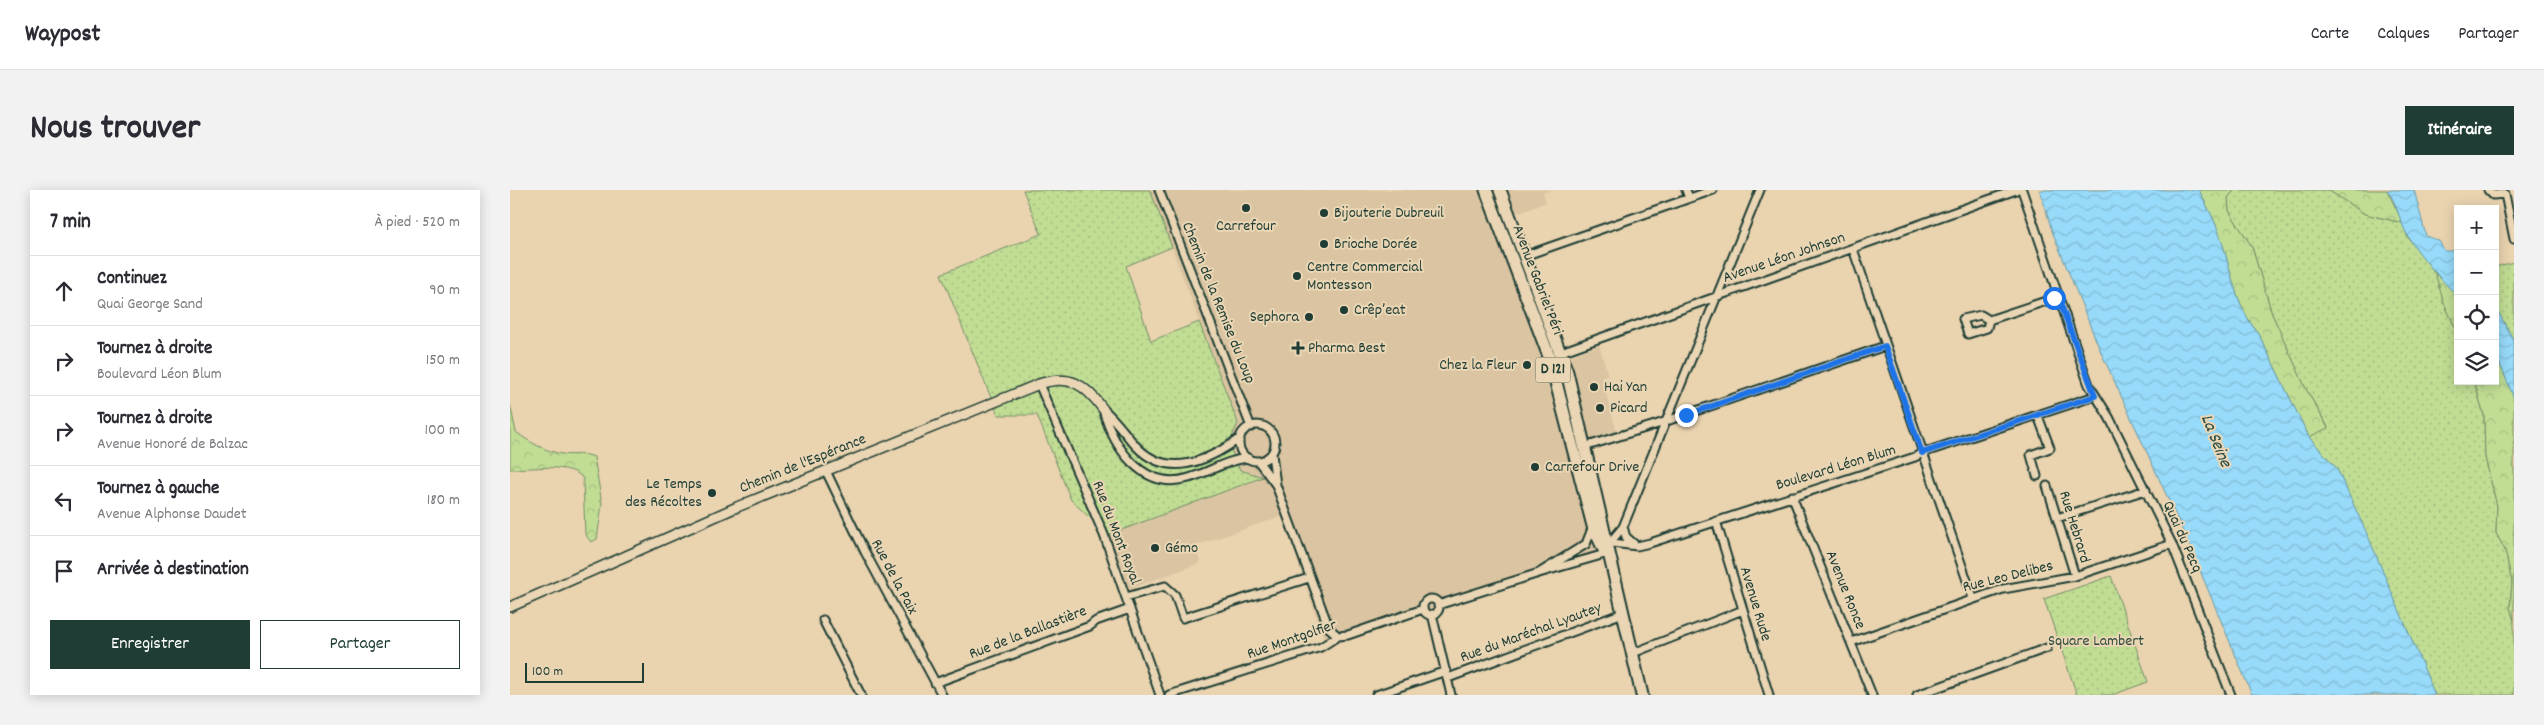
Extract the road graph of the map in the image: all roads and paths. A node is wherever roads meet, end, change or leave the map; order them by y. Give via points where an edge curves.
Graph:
1 (1159, 190) edge
2 (1486, 190) edge
3 (1500, 190) edge
4 (1686, 190) edge
5 (1713, 190) edge
6 (1760, 190) edge
7 (2016, 190) edge
8 (2022, 190) edge
9 (2488, 190) edge
10 (1689, 198) junction
11 (2514, 239) edge
12 (1853, 249) junction
13 (1524, 256) junction
14 (1716, 297) junction
15 (2058, 297) junction
16 (1989, 320) dead end
17 (1885, 346) junction
18 (1561, 352) junction
19 (1039, 384) junction
20 (2095, 396) junction
21 (1103, 409) junction
22 (2038, 416) junction
23 (1667, 421) junction
24 (1251, 427) junction
25 (1240, 438) junction
26 (1584, 447) junction
27 (1922, 453) junction
28 (1272, 454) junction
29 (1248, 458) junction
30 (1258, 461) junction
31 (826, 471) junction
32 (2037, 476) dead end
33 (1276, 485) junction
34 (2047, 486) dead end
35 (2146, 490) junction
36 (1792, 496) junction
37 (2057, 518) junction
38 (1716, 521) junction
39 (1593, 526) junction
40 (1623, 527) junction
41 (2172, 544) junction
42 (1637, 546) junction
43 (1609, 549) junction
44 (1539, 573) junction
45 (2075, 576) junction
46 (1309, 578) junction
47 (1126, 597) junction
48 (1973, 598) junction
49 (1438, 605) junction
50 (510, 607) edge
51 (1130, 609) junction
52 (1423, 609) junction
53 (1743, 610) junction
54 (1623, 613) junction
55 (1432, 614) junction
56 (824, 620) dead end
57 (1338, 636) junction
58 (1851, 642) junction
59 (2047, 648) dead end
60 (1633, 653) junction
61 (1447, 675) junction
62 (936, 684) junction
63 (1766, 694) edge
64 (861, 695) edge
65 (942, 695) edge
66 (1160, 695) edge
67 (1169, 695) edge
68 (1376, 695) edge
69 (1451, 695) edge
70 (1642, 695) edge
71 (1872, 695) edge
72 (1917, 695) edge
73 (2231, 695) edge

1 - 24 street, Chemin de la Remise du Loup
2 - 39 main road, Avenue Gabriel Péri / D 121 via 1550,359
3 - 13 main road, Avenue Gabriel Péri / D 121
4 - 10 street
5 - 10 street
6 - 14 street
7 - 12 street, Avenue Léon Johnson
8 - 15 street, Quai du Pecq
9 - 11 street via 2493,195 2504,194
10 - 13 street
12 - 14 street, Avenue Léon Johnson
12 - 17 street
13 - 18 main road, Avenue Gabriel Péri / D 121
14 - 18 street, Avenue Léon Johnson
14 - 23 street
15 - 16 street
15 - 20 street, Quai du Pecq
17 - 23 street
17 - 27 street
18 - 26 main road, Avenue Gabriel Péri / D 121
19 - 21 street, Chemin de l'Espérance via 1072,381 1087,389
19 - 31 street, Chemin de l'Espérance
19 - 47 street, Rue du Mont Royal via 1104,535
20 - 22 street, Boulevard Léon Blum
20 - 35 street, Quai du Pecq
21 - 25 street, Chemin de l'Espérance via 1144,453 1168,465 1190,464
21 - 29 street, Chemin de l'Espérance via 1122,452 1133,465 1153,477 1184,479 1234,459
22 - 27 street, Boulevard Léon Blum
22 - 32 street via 2050,448 2031,455
23 - 26 street
23 - 40 street
24 - 25 street
24 - 28 street via 1260,426 1272,433 1275,442
25 - 29 street via 1241,450
26 - 43 main road, Avenue Gabriel Péri / D 121
27 - 36 street, Boulevard Léon Blum
27 - 48 street
28 - 30 street
28 - 33 street
29 - 30 street
30 - 33 street
31 - 50 street, Chemin de l'Espérance
31 - 62 street, Rue de la Paix via 865,552
33 - 46 street
34 - 37 street, Rue Hebrard
35 - 37 street
35 - 41 street, Quai du Pecq
36 - 38 street, Boulevard Léon Blum
36 - 58 street, Avenue Ronce
37 - 45 street, Rue Hebrard
38 - 42 street, Boulevard Léon Blum
38 - 53 street, Avenue Rude
39 - 43 main road, Avenue Gabriel Péri / D 121
39 - 44 street, Rue Montgolfier via 1586,544
40 - 42 street via 1626,537
40 - 43 street
41 - 45 street, Rue Leo Delibes
41 - 73 street, Quai du Pecq
42 - 43 street, Boulevard Léon Blum
43 - 44 street, Rue Montgolfier
43 - 54 main road, D 121
44 - 49 street, Rue Montgolfier
45 - 48 street, Rue Leo Delibes
46 - 47 street via 1182,618 1175,595 1165,586
46 - 57 street via 1329,628
47 - 51 street, Rue du Mont Royal
48 - 58 street, Rue Leo Delibes
49 - 52 street, Rue Montgolfier via 1433,599 1428,599
49 - 55 street
51 - 62 street, Rue de la Ballastière
51 - 66 street, Rue du Mont Royal
52 - 55 street
52 - 57 street, Rue Montgolfier
53 - 60 street
53 - 63 street, Avenue Rude
54 - 60 main road, D 121
54 - 61 street, Rue du Maréchal Lyautey
55 - 61 street
56 - 64 street
57 - 67 street, Rue Montgolfier via 1321,647
58 - 71 street, Avenue Ronce
59 - 72 street
60 - 70 main road, D 121
61 - 68 street, Rue du Maréchal Lyautey
61 - 69 street
62 - 65 street, Rue de la Paix

